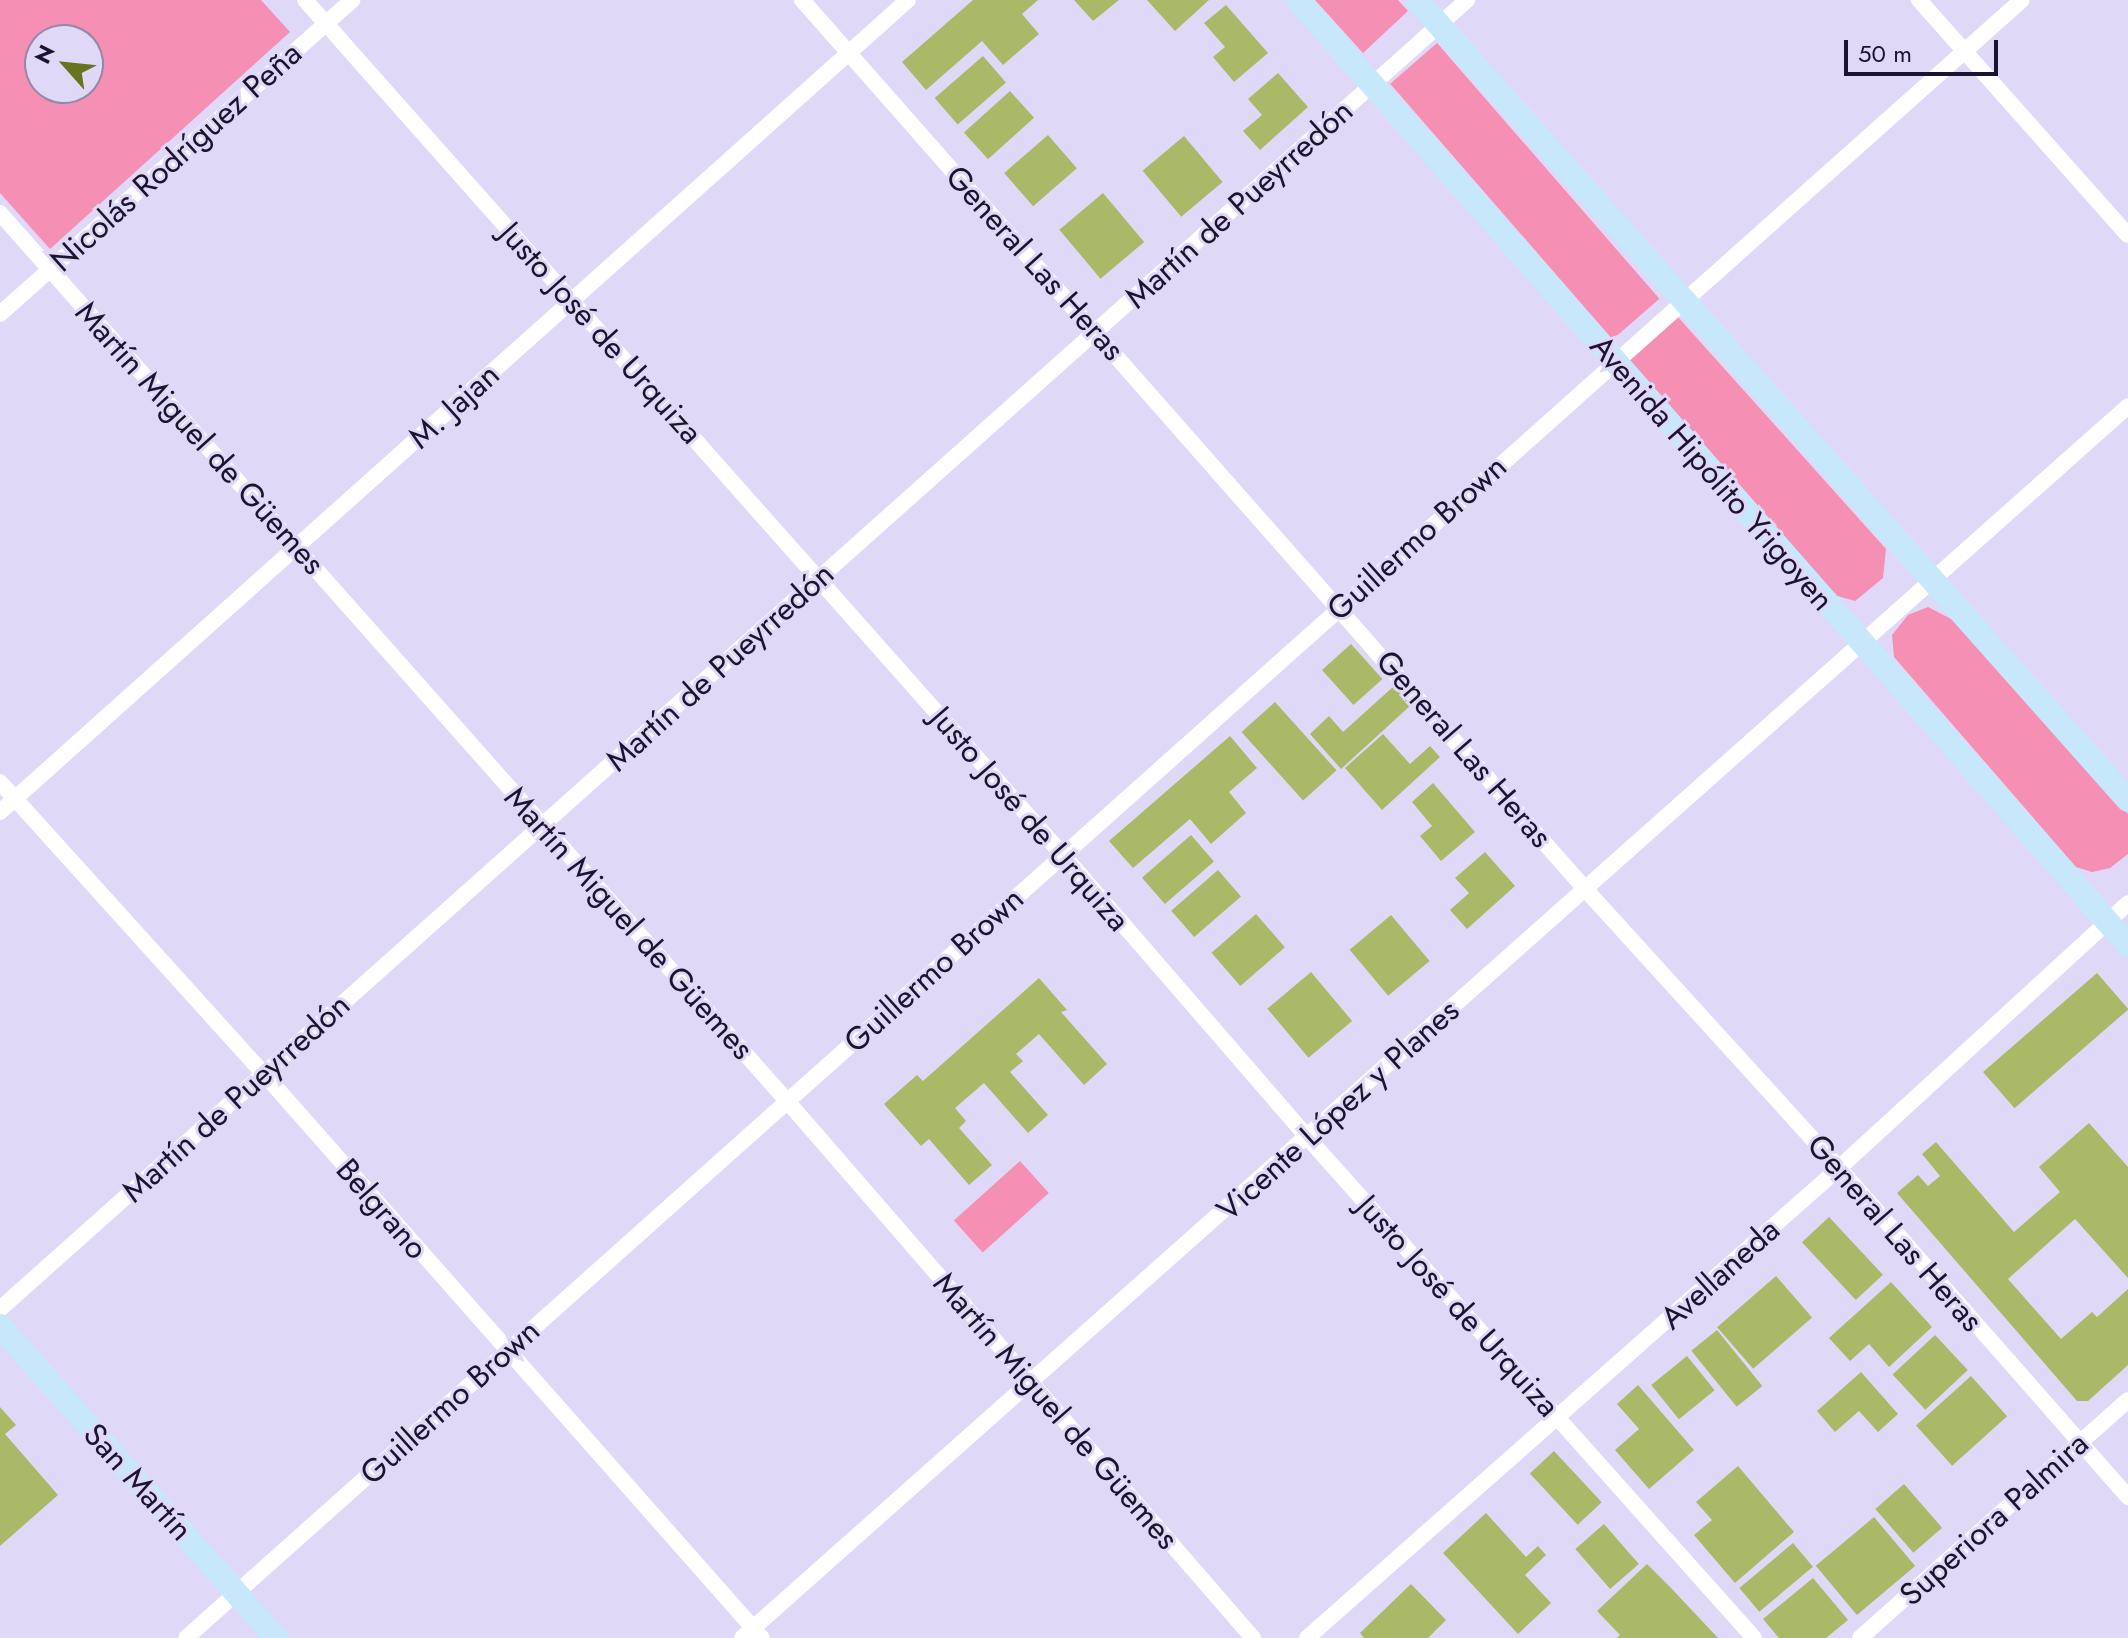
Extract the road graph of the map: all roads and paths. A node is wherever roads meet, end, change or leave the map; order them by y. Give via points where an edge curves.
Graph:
1 (305, 0) edge
2 (352, 0) edge
3 (802, 0) edge
4 (908, 0) edge
5 (1298, 0) edge
6 (1417, 0) edge
7 (1467, 0) edge
8 (1919, 0) edge
9 (2022, 0) edge
10 (326, 23) junction
11 (1439, 25) junction
12 (1964, 50) junction
13 (849, 53) junction
14 (1374, 83) junction
15 (0, 213) edge
16 (2128, 235) edge
17 (50, 269) junction
18 (572, 301) junction
19 (1682, 302) junction
20 (0, 314) edge
21 (1096, 332) junction
22 (1615, 362) junction
23 (2128, 406) edge
24 (297, 547) junction
25 (818, 579) junction
26 (1932, 579) junction
27 (1340, 607) junction
28 (1861, 643) junction
29 (0, 782) edge
30 (15, 799) junction
31 (2128, 800) edge
32 (0, 812) edge
33 (543, 825) junction
34 (1063, 855) junction
35 (1586, 890) junction
36 (2128, 903) edge
37 (2107, 922) junction
38 (2128, 945) edge
39 (264, 1074) junction
40 (787, 1101) junction
41 (1307, 1137) junction
42 (1839, 1168) junction
43 (0, 1309) edge
44 (0, 1326) edge
45 (507, 1351) junction
46 (1031, 1383) junction
47 (2128, 1400) edge
48 (1557, 1417) junction
49 (2080, 1442) junction
50 (2128, 1497) edge
51 (236, 1593) junction
52 (752, 1635) edge
53 (186, 1638) edge
54 (276, 1638) edge
55 (1253, 1638) edge
56 (1307, 1638) edge
57 (1754, 1638) edge
58 (1860, 1638) edge

1 - 10 street, Justo José de Urquiza
2 - 10 street, Nicolás Rodríguez Peña
3 - 13 street, General Las Heras
4 - 13 street, M. Jajan
5 - 14 main road, Avenida Hipólito Yrigoyen
6 - 11 main road
7 - 11 street, Martín de Pueyrredón
8 - 12 street
9 - 12 street, Guillermo Brown
10 - 17 street, Nicolás Rodríguez Peña
10 - 18 street, Justo José de Urquiza
11 - 14 street, Martín de Pueyrredón
11 - 19 main road
12 - 16 street
12 - 19 street, Guillermo Brown
13 - 18 street, M. Jajan
13 - 21 street, General Las Heras
14 - 21 street, Martín de Pueyrredón
14 - 22 main road, Avenida Hipólito Yrigoyen
15 - 17 street, Martín Miguel de Güemes
17 - 20 street, Nicolás Rodríguez Peña
17 - 24 street, Martín Miguel de Güemes
18 - 24 street, M. Jajan
18 - 25 street, Justo José de Urquiza
19 - 22 street, Guillermo Brown
19 - 26 main road
21 - 25 street, Martín de Pueyrredón
21 - 27 street, General Las Heras
22 - 27 street, Guillermo Brown
22 - 28 main road, Avenida Hipólito Yrigoyen
23 - 26 street, Vicente López y Planes
24 - 30 street, M. Jajan
24 - 33 street, Martín Miguel de Güemes
25 - 33 street, Martín de Pueyrredón
25 - 34 street, Justo José de Urquiza
26 - 28 street, Vicente López y Planes
26 - 31 main road
27 - 34 street, Guillermo Brown
27 - 35 street, General Las Heras
28 - 35 street, Vicente López y Planes
28 - 37 main road, Avenida Hipólito Yrigoyen
29 - 30 street, Belgrano
30 - 32 street, M. Jajan
30 - 39 street, Belgrano
33 - 39 street, Martín de Pueyrredón
33 - 40 street, Martín Miguel de Güemes
34 - 40 street, Guillermo Brown
34 - 41 street, Justo José de Urquiza
35 - 41 street, Vicente López y Planes
35 - 42 street, General Las Heras
36 - 37 street, Avellaneda
37 - 38 main road, Avenida Hipólito Yrigoyen
37 - 42 street, Avellaneda
39 - 43 street, Martín de Pueyrredón
39 - 45 street, Belgrano
40 - 45 street, Guillermo Brown
40 - 46 street, Martín Miguel de Güemes
41 - 46 street, Vicente López y Planes
41 - 48 street, Justo José de Urquiza
42 - 48 street, Avellaneda
42 - 49 street, General Las Heras
44 - 51 main road, San Martín
45 - 51 street, Guillermo Brown
45 - 52 street, Belgrano
46 - 52 street, Vicente López y Planes
46 - 55 street, Martín Miguel de Güemes
47 - 49 street, Superiora Palmira
48 - 56 street, Avellaneda
48 - 57 street, Justo José de Urquiza
49 - 50 street, General Las Heras
49 - 58 street, Superiora Palmira
51 - 53 street, Guillermo Brown
51 - 54 main road, San Martín

